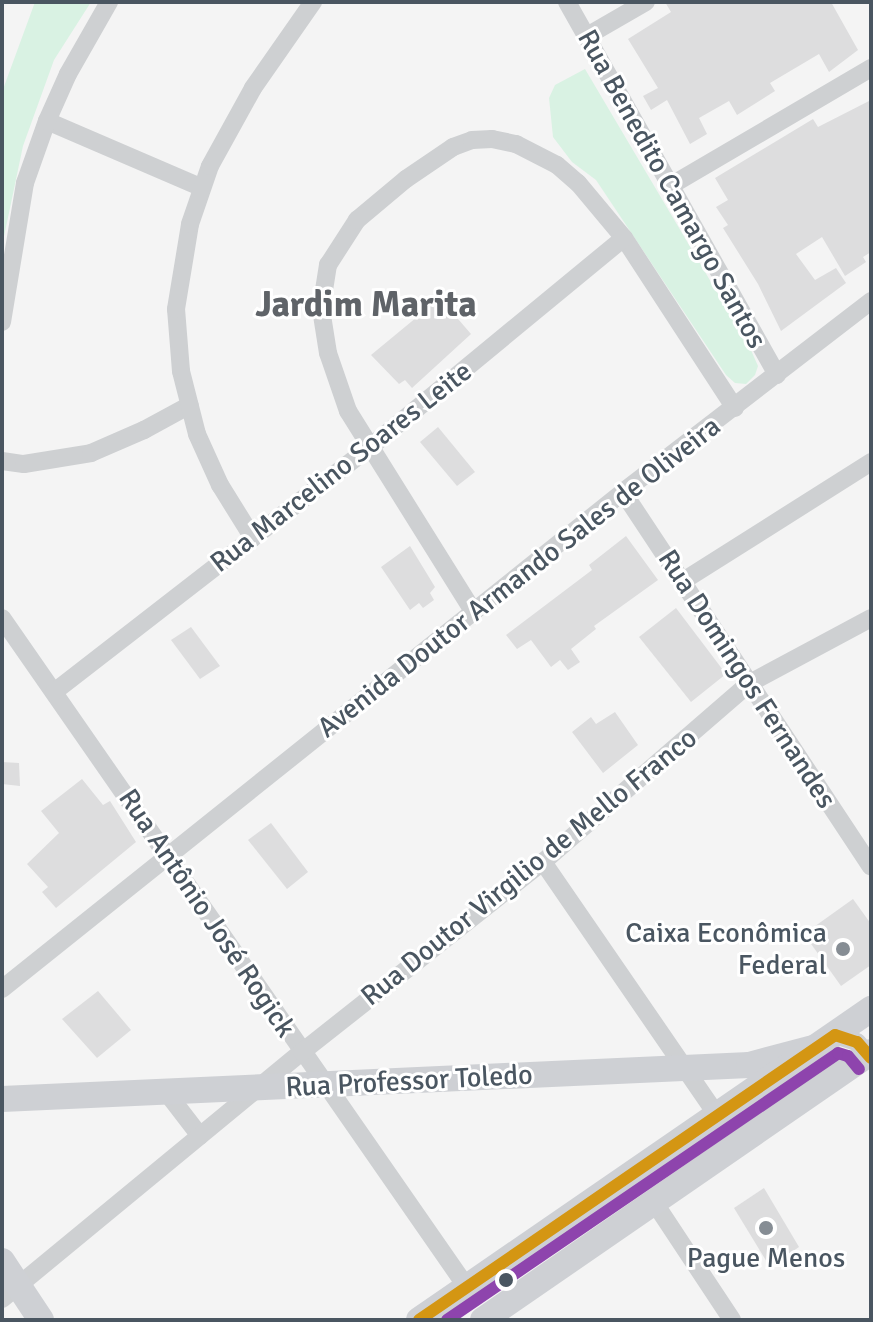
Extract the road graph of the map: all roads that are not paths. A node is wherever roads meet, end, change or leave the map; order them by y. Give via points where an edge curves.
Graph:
1 (109, 2) edge
2 (313, 2) edge
3 (567, 2) edge
4 (646, 2) edge
5 (587, 36) junction
6 (871, 68) edge
7 (47, 121) junction
8 (670, 186) junction
9 (200, 187) junction
10 (624, 238) junction
11 (871, 301) edge
12 (2, 322) edge
13 (777, 375) junction
14 (190, 405) junction
15 (735, 408) junction
16 (369, 448) junction
17 (2, 461) edge
18 (871, 462) edge
19 (623, 492) junction
20 (253, 538) junction
21 (683, 581) junction
22 (473, 611) junction
23 (2, 618) edge
24 (871, 618) edge
25 (750, 683) junction
26 (54, 692) junction
27 (168, 853) junction
28 (543, 862) junction
29 (871, 866) edge
30 (2, 989) edge
31 (871, 1009) edge
32 (824, 1042) junction
33 (302, 1052) junction
34 (870, 1055) edge
35 (684, 1067) junction
36 (325, 1087) junction
37 (260, 1088) junction
38 (167, 1093) junction
39 (2, 1099) edge
40 (717, 1115) junction
41 (200, 1136) junction
42 (654, 1202) junction
43 (2, 1261) edge
44 (466, 1286) junction
45 (10, 1292) edge
46 (41, 1320) edge
47 (419, 1320) edge
48 (483, 1320) edge
49 (732, 1320) edge

1 - 7 street
2 - 9 street via 253,88
3 - 5 street, Rua Benedito Camargo Santos
4 - 5 street
5 - 8 street, Rua Benedito Camargo Santos
6 - 8 street
7 - 9 street
7 - 12 street via 25,183
8 - 13 street, Rua Benedito Camargo Santos
9 - 14 street via 176,309
10 - 15 street
10 - 16 street, Rua Marcelino Soares Leite
10 - 16 street via 578,183 557,165 516,144 472,140 406,179 357,220 328,265 321,309 328,353 348,411
11 - 13 street, Avenida Doutor Armando Sales de Oliveira
13 - 15 street, Avenida Doutor Armando Sales de Oliveira
14 - 17 street via 91,453 24,464
14 - 20 street via 220,485
15 - 19 street, Avenida Doutor Armando Sales de Oliveira
16 - 20 street, Rua Marcelino Soares Leite
16 - 22 street
18 - 21 street
19 - 21 street, Rua Domingos Fernandes
19 - 22 street, Avenida Doutor Armando Sales de Oliveira
20 - 26 street, Rua Marcelino Soares Leite
21 - 25 street, Rua Domingos Fernandes
22 - 27 street, Avenida Doutor Armando Sales de Oliveira
23 - 26 street, Rua Antônio José Rogick
24 - 25 street, Rua Doutor Virgilio de Mello Franco
25 - 28 street, Rua Doutor Virgilio de Mello Franco
25 - 29 street, Rua Domingos Fernandes
26 - 27 street, Rua Antônio José Rogick
27 - 30 street, Avenida Doutor Armando Sales de Oliveira
27 - 33 street, Rua Antônio José Rogick
28 - 33 street, Rua Doutor Virgilio de Mello Franco
28 - 35 street
31 - 32 main road
32 - 34 street via 851,1039
32 - 35 main road, Rua Professor Toledo via 767,1063
32 - 40 main road
33 - 36 street, Rua Antônio José Rogick
33 - 37 street, Rua Doutor Virgilio de Mello Franco
34 - 42 main road
35 - 36 main road, Rua Professor Toledo
35 - 40 street
36 - 37 main road, Rua Professor Toledo
36 - 44 street, Rua Antônio José Rogick
37 - 38 main road, Rua Professor Toledo
37 - 41 street, Rua Doutor Virgilio de Mello Franco
38 - 39 main road, Rua Professor Toledo
38 - 41 street
40 - 44 main road
41 - 45 street, Rua Doutor Virgilio de Mello Franco
42 - 48 main road
42 - 49 street
43 - 45 main road
44 - 47 main road
45 - 46 main road

